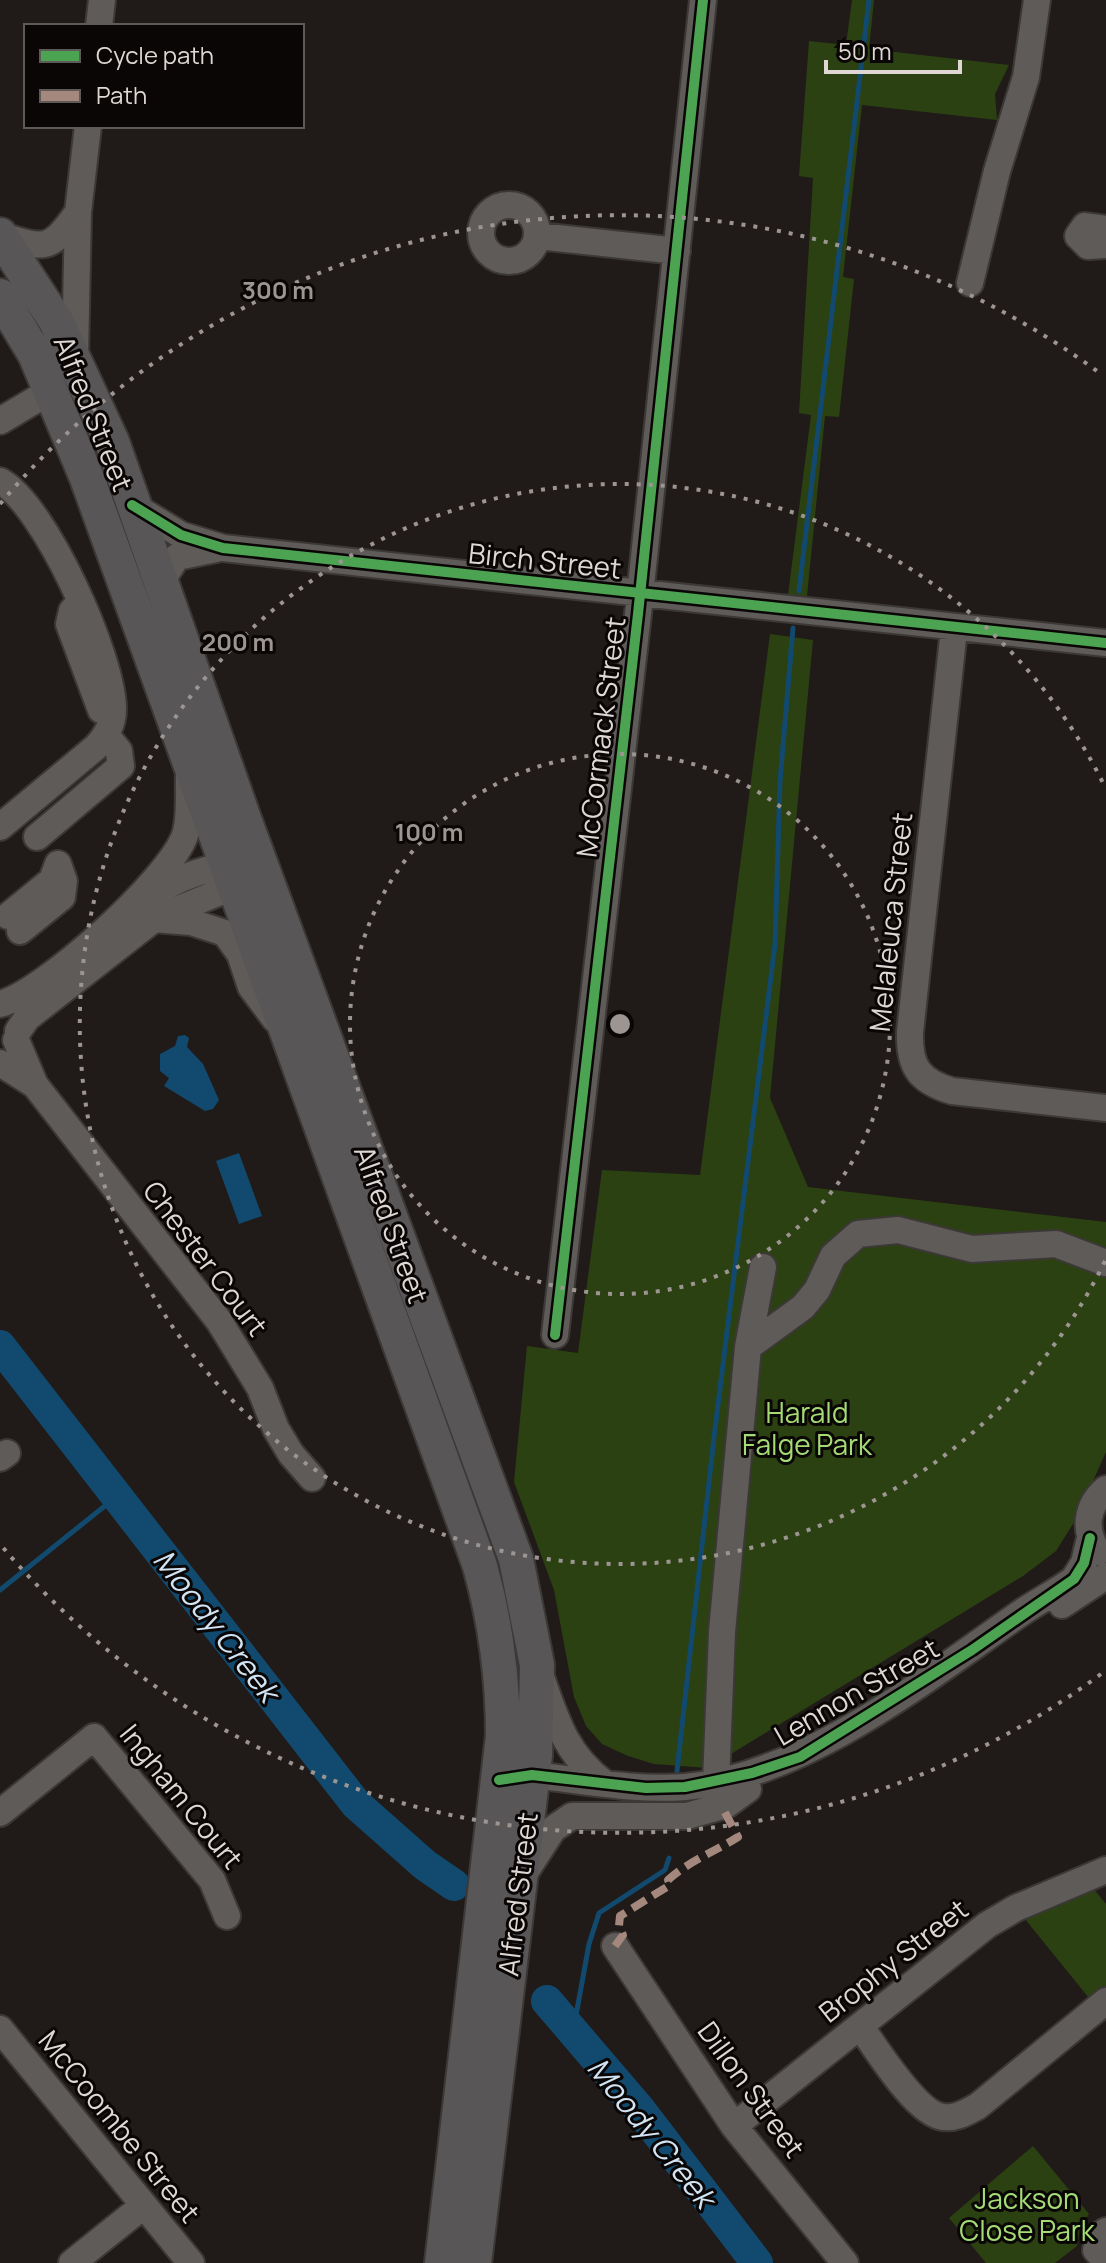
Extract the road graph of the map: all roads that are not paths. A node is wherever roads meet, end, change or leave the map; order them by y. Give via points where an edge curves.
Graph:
1 (102, 0) edge
2 (703, 0) edge
3 (1037, 0) edge
4 (99, 24) edge
5 (88, 128) edge
6 (78, 212) junction
7 (1106, 229) edge
8 (0, 235) edge
9 (538, 236) dead end
10 (1106, 245) edge
11 (677, 251) junction
12 (970, 283) dead end
13 (0, 296) edge
14 (75, 357) junction
15 (52, 390) junction
16 (0, 421) edge
17 (0, 481) edge
18 (132, 505) junction
19 (223, 548) junction
20 (160, 583) junction
21 (640, 595) junction
22 (954, 629) junction
23 (1106, 643) edge
24 (109, 727) junction
25 (189, 760) junction
26 (0, 827) edge
27 (37, 837) dead end
28 (241, 872) junction
29 (119, 917) junction
30 (154, 919) junction
31 (0, 1005) edge
32 (286, 1034) junction
33 (8, 1048) edge
34 (1106, 1108) edge
35 (1106, 1263) edge
36 (763, 1267) dead end
37 (555, 1335) dead end
38 (748, 1347) junction
39 (312, 1478) dead end
40 (1105, 1489) edge
41 (1090, 1538) junction
42 (1106, 1560) edge
43 (1106, 1576) edge
44 (972, 1650) junction
45 (537, 1665) junction
46 (800, 1757) junction
47 (521, 1782) junction
48 (604, 1783) junction
49 (748, 1789) junction
50 (717, 1790) junction
51 (0, 1813) edge
52 (1106, 1870) edge
53 (517, 1887) junction
54 (227, 1916) dead end
55 (615, 1946) dead end
56 (1104, 1991) edge
57 (860, 2026) junction
58 (0, 2029) edge
59 (734, 2126) junction
60 (143, 2206) junction
61 (1106, 2231) edge
62 (1106, 2261) edge
63 (72, 2263) edge
64 (191, 2263) edge
65 (442, 2263) edge
66 (474, 2263) edge
67 (845, 2263) edge

1 - 4 street
2 - 11 street, McCormack Street
3 - 12 street via 1026,77
5 - 6 street
6 - 8 street via 48,246
6 - 14 street
7 - 10 street via 1085,226 1078,236 1088,246
8 - 14 main road, Alfred Street
9 - 11 street
11 - 21 street, McCormack Street
13 - 15 main road, Alfred Street
14 - 18 main road, Alfred Street
15 - 16 street
15 - 25 main road, Alfred Street
17 - 24 street via 29,506 80,602 108,682
18 - 19 street, Birch Street via 181,535
18 - 20 main road, Alfred Street
19 - 20 street, Birch Street via 177,557
19 - 21 street, Birch Street
20 - 28 main road, Alfred Street
21 - 22 street, Birch Street
21 - 37 street, McCormack Street
22 - 23 street, Birch Street
22 - 34 street, Melaleuca Street via 910,1032 912,1062 929,1084 952,1091
24 - 26 street
24 - 27 street via 121,766
25 - 28 main road, Alfred Street
25 - 29 street via 185,836 169,864
28 - 29 street via 172,883
28 - 30 street
28 - 32 main road, Alfred Street
28 - 45 main road, Alfred Street via 516,1559
29 - 31 street via 18,998
30 - 32 street via 191,922 225,933 240,954 251,987
30 - 33 street via 27,1018
31 - 33 street, Chester Court via 10,1014
32 - 47 main road, Alfred Street via 480,1566 501,1655 503,1721
33 - 39 street, Chester Court via 219,1321 260,1388 283,1441
35 - 38 street via 1056,1244 972,1249 898,1230 858,1234 833,1256 803,1307
36 - 38 street
38 - 50 street via 726,1577
40 - 41 street, Lennon Street via 1089,1517
41 - 42 street
41 - 44 street, Lennon Street via 1074,1579
43 - 44 street, Lennon Street via 1046,1615
44 - 46 street, Lennon Street
45 - 47 main road, Alfred Street via 539,1695
45 - 48 street via 565,1741
46 - 49 street, Lennon Street
46 - 50 street, Lennon Street
47 - 48 street, Lennon Street
47 - 50 street, Lennon Street via 635,1803 670,1804
47 - 53 main road, Alfred Street
47 - 65 main road, Alfred Street
48 - 50 street, Lennon Street
49 - 50 street, Lennon Street
49 - 53 street via 717,1809 687,1816 572,1816 548,1834
51 - 54 street, Ingham Court via 94,1737 212,1880
52 - 57 street, Brophy Street via 987,1925
53 - 66 main road, Alfred Street
55 - 59 street, Dillon Street
56 - 57 street via 978,2106 958,2117 940,2118 918,2104
57 - 59 street, Brophy Street
58 - 60 street, McCoombe Street
59 - 67 street, Dillon Street
60 - 63 street
60 - 64 street, McCoombe Street
61 - 62 street via 1096,2250

